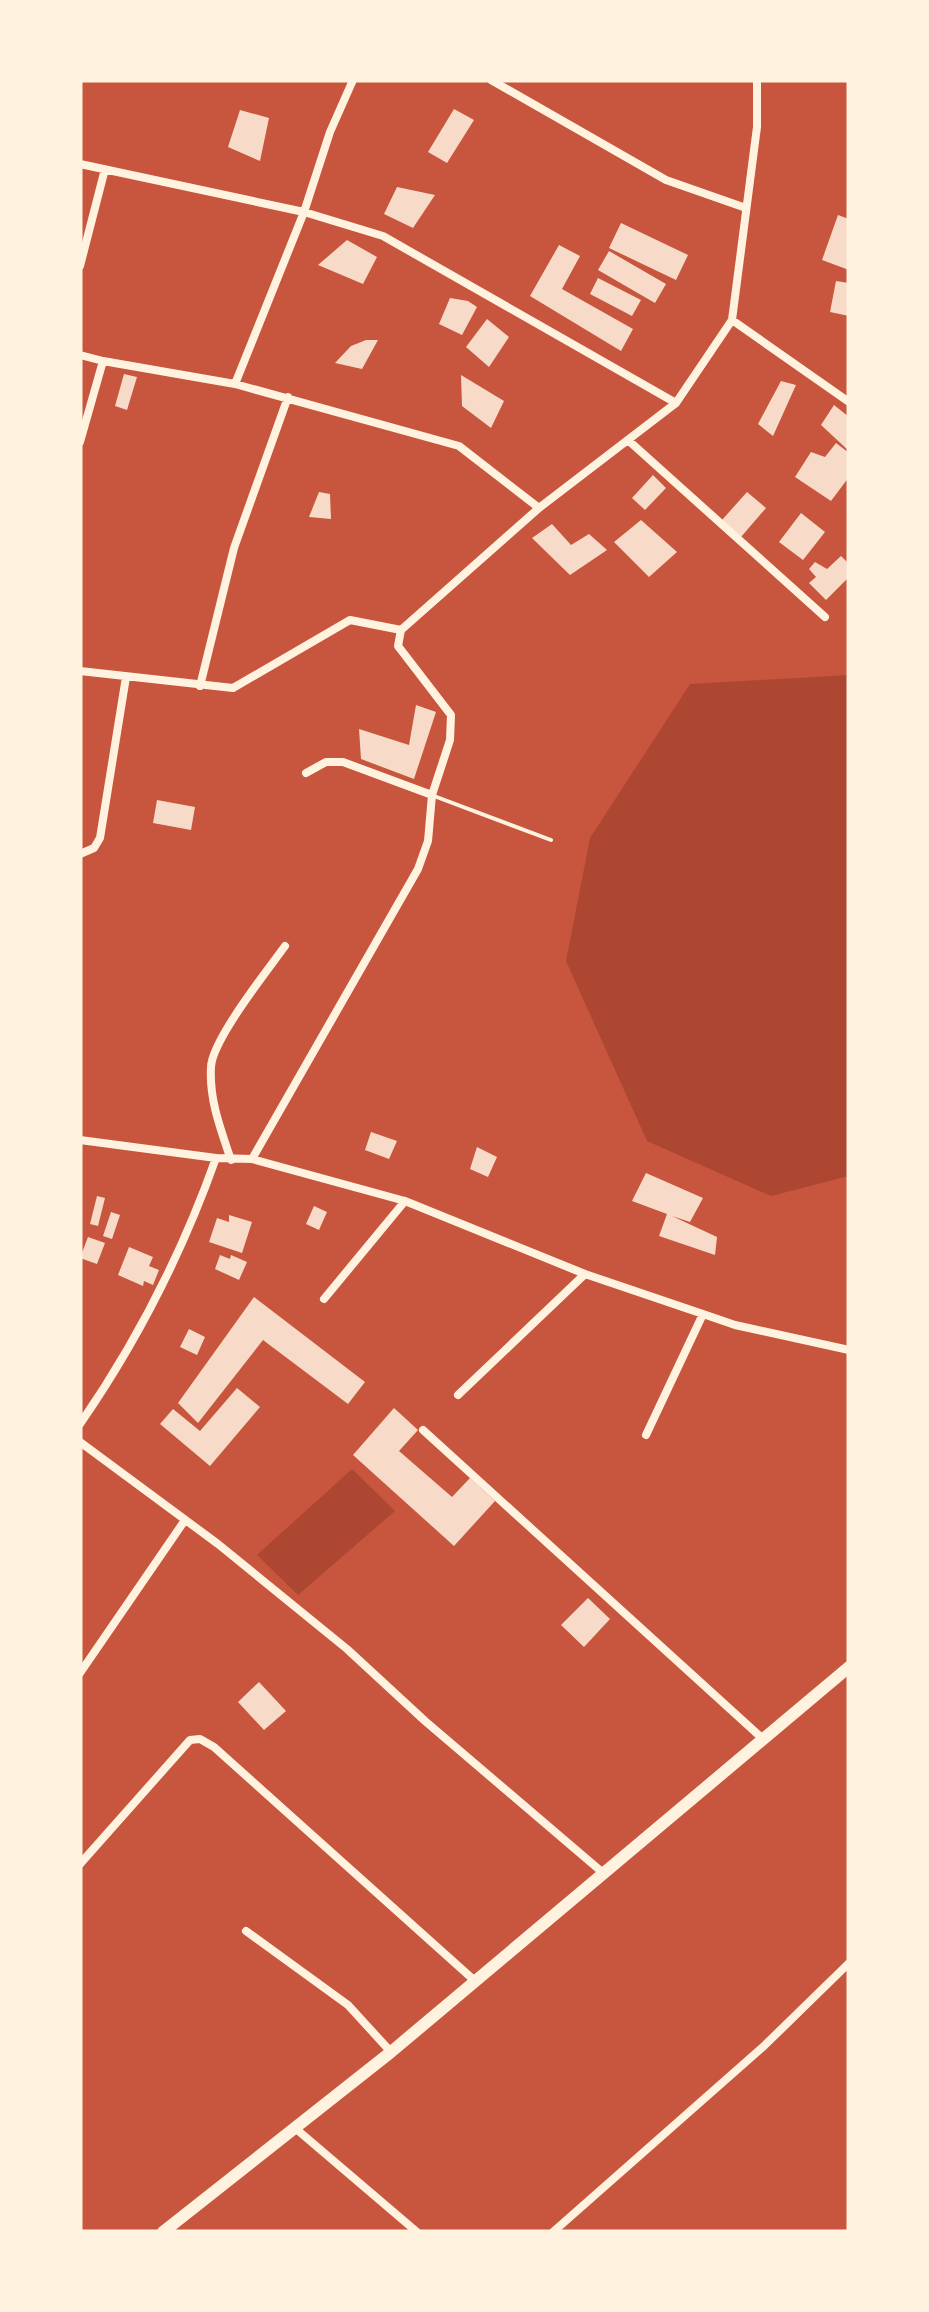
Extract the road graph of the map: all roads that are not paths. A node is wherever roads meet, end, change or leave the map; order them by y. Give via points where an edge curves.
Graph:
1 (353, 80) edge
2 (492, 80) edge
3 (757, 80) edge
4 (80, 164) edge
5 (104, 169) junction
6 (746, 208) junction
7 (304, 212) junction
8 (80, 266) edge
9 (732, 320) junction
10 (80, 355) edge
11 (102, 361) junction
12 (234, 384) junction
13 (288, 397) junction
14 (849, 402) edge
15 (676, 403) junction
16 (629, 440) junction
17 (80, 442) edge
18 (538, 508) junction
19 (825, 618) dead end
20 (401, 630) junction
21 (80, 671) edge
22 (126, 677) junction
23 (200, 686) junction
24 (306, 773) dead end
25 (432, 795) junction
26 (551, 840) dead end
27 (80, 854) edge
28 (285, 946) dead end
29 (80, 1140) edge
30 (216, 1158) junction
31 (252, 1159) junction
32 (230, 1160) junction
33 (405, 1201) junction
34 (586, 1274) junction
35 (324, 1299) dead end
36 (703, 1314) junction
37 (849, 1350) edge
38 (458, 1395) dead end
39 (80, 1424) edge
40 (423, 1430) dead end
41 (646, 1435) dead end
42 (80, 1442) edge
43 (186, 1520) junction
44 (849, 1667) edge
45 (80, 1673) edge
46 (762, 1739) junction
47 (80, 1864) edge
48 (602, 1872) junction
49 (246, 1931) dead end
50 (849, 1964) edge
51 (475, 1981) junction
52 (391, 2052) junction
53 (294, 2128) junction
54 (176, 2222) junction
55 (163, 2232) edge
56 (188, 2232) edge
57 (416, 2232) edge
58 (553, 2232) edge

1 - 7 street
2 - 6 street via 666,180
3 - 6 street
4 - 5 street
5 - 7 street
5 - 8 street
6 - 9 street
7 - 12 street
7 - 15 street via 383,236
9 - 14 street
9 - 15 street
10 - 11 street
11 - 12 street
11 - 17 street
12 - 13 street
13 - 18 street via 458,446
13 - 23 street via 234,548
15 - 16 street
16 - 18 street
16 - 19 street
18 - 20 street
20 - 23 street via 350,620 233,688
20 - 25 street via 398,646 451,715
21 - 22 street
22 - 23 street
22 - 27 street via 100,838
24 - 25 street via 343,762
25 - 26 lane
25 - 31 street via 418,869
28 - 32 street via 210,1063 213,1107
29 - 30 street
30 - 32 street
30 - 39 street via 180,1248
31 - 32 street
31 - 33 street
33 - 34 street
33 - 35 street
34 - 36 street
34 - 38 street
36 - 37 street
36 - 41 street
40 - 46 street
42 - 43 street
43 - 45 street
43 - 48 street via 347,1649
44 - 46 main road
46 - 48 main road
47 - 51 street via 190,1740 200,1739
48 - 51 main road
49 - 52 street via 348,2005
50 - 58 street
51 - 52 main road
52 - 53 main road
53 - 54 main road
53 - 57 street
54 - 55 main road
54 - 56 street

